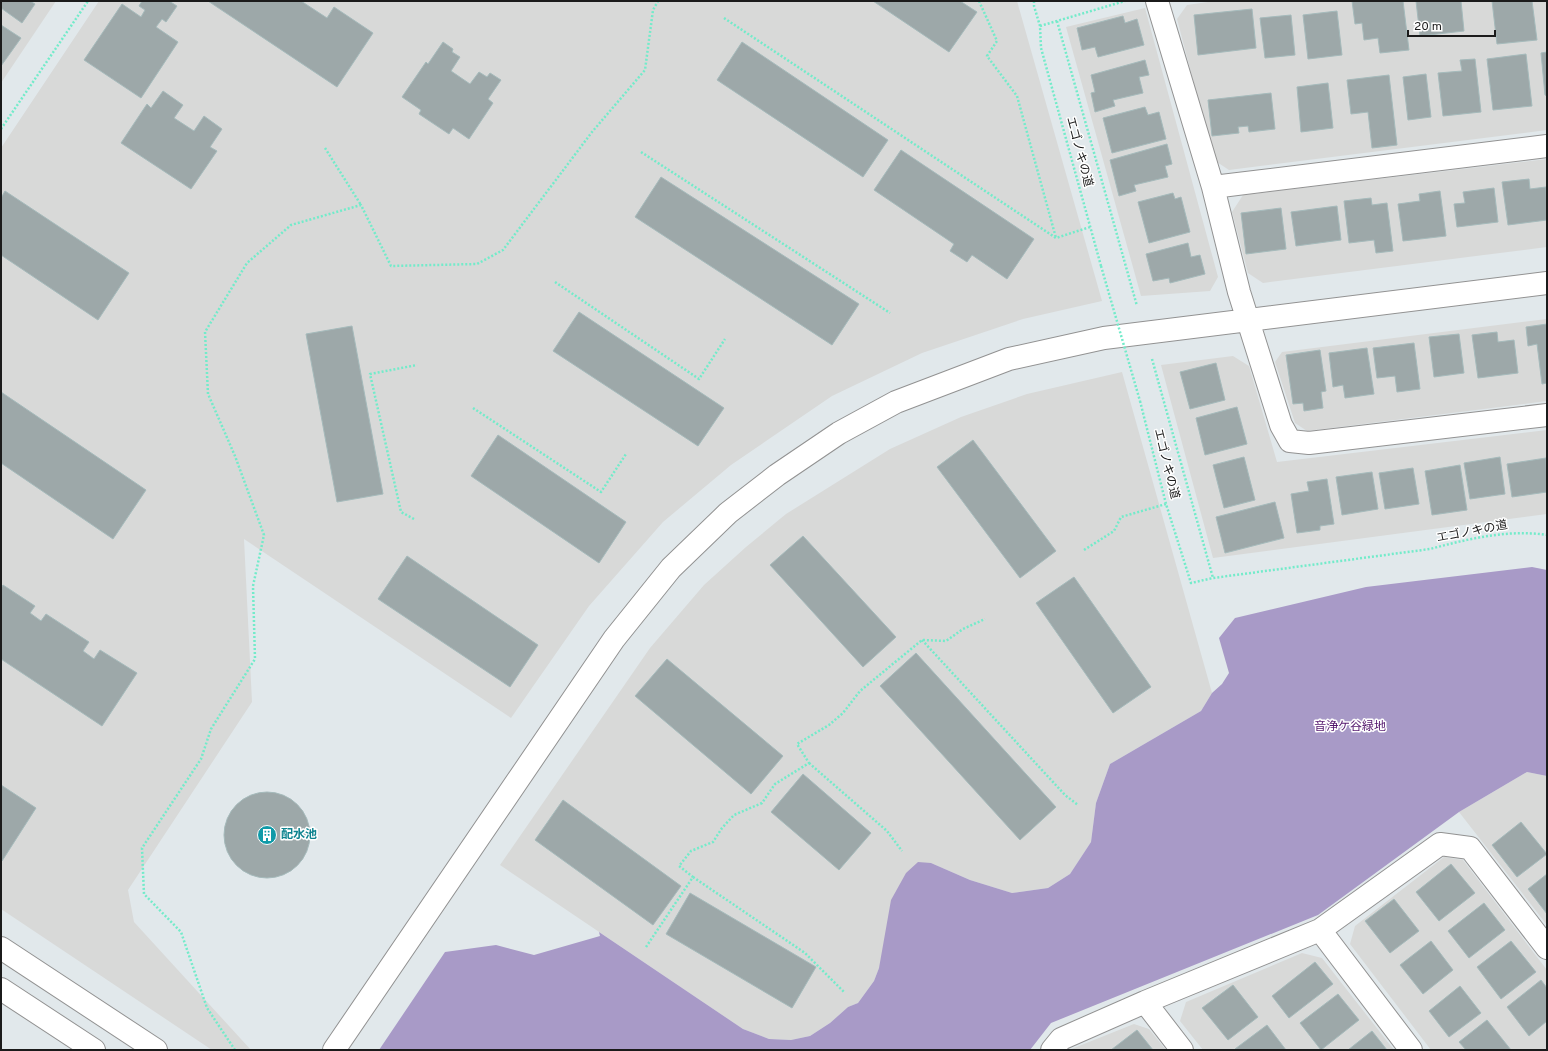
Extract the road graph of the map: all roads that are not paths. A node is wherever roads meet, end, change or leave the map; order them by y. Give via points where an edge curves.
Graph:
1 (1157, 1) edge
2 (1547, 146) edge
3 (1213, 187) junction
4 (1547, 283) edge
5 (1248, 319) junction
6 (1547, 415) edge
7 (1320, 930) junction
8 (1, 948) edge
9 (1547, 948) edge
10 (1, 989) edge
11 (1145, 1002) junction
12 (94, 1050) edge
13 (156, 1050) edge
14 (334, 1050) edge
15 (1052, 1050) edge
16 (1182, 1050) edge
17 (1411, 1050) edge

1 - 3 street
2 - 3 street
3 - 5 street
4 - 5 street
5 - 6 street via 1281,425 1290,441 1309,443
5 - 14 street via 1104,338 1002,362 896,402 839,433 728,513 671,568 614,639
7 - 9 street via 1440,844 1470,848
7 - 11 street
7 - 17 street
8 - 13 street
10 - 12 street
11 - 15 street via 1061,1039
11 - 16 street

